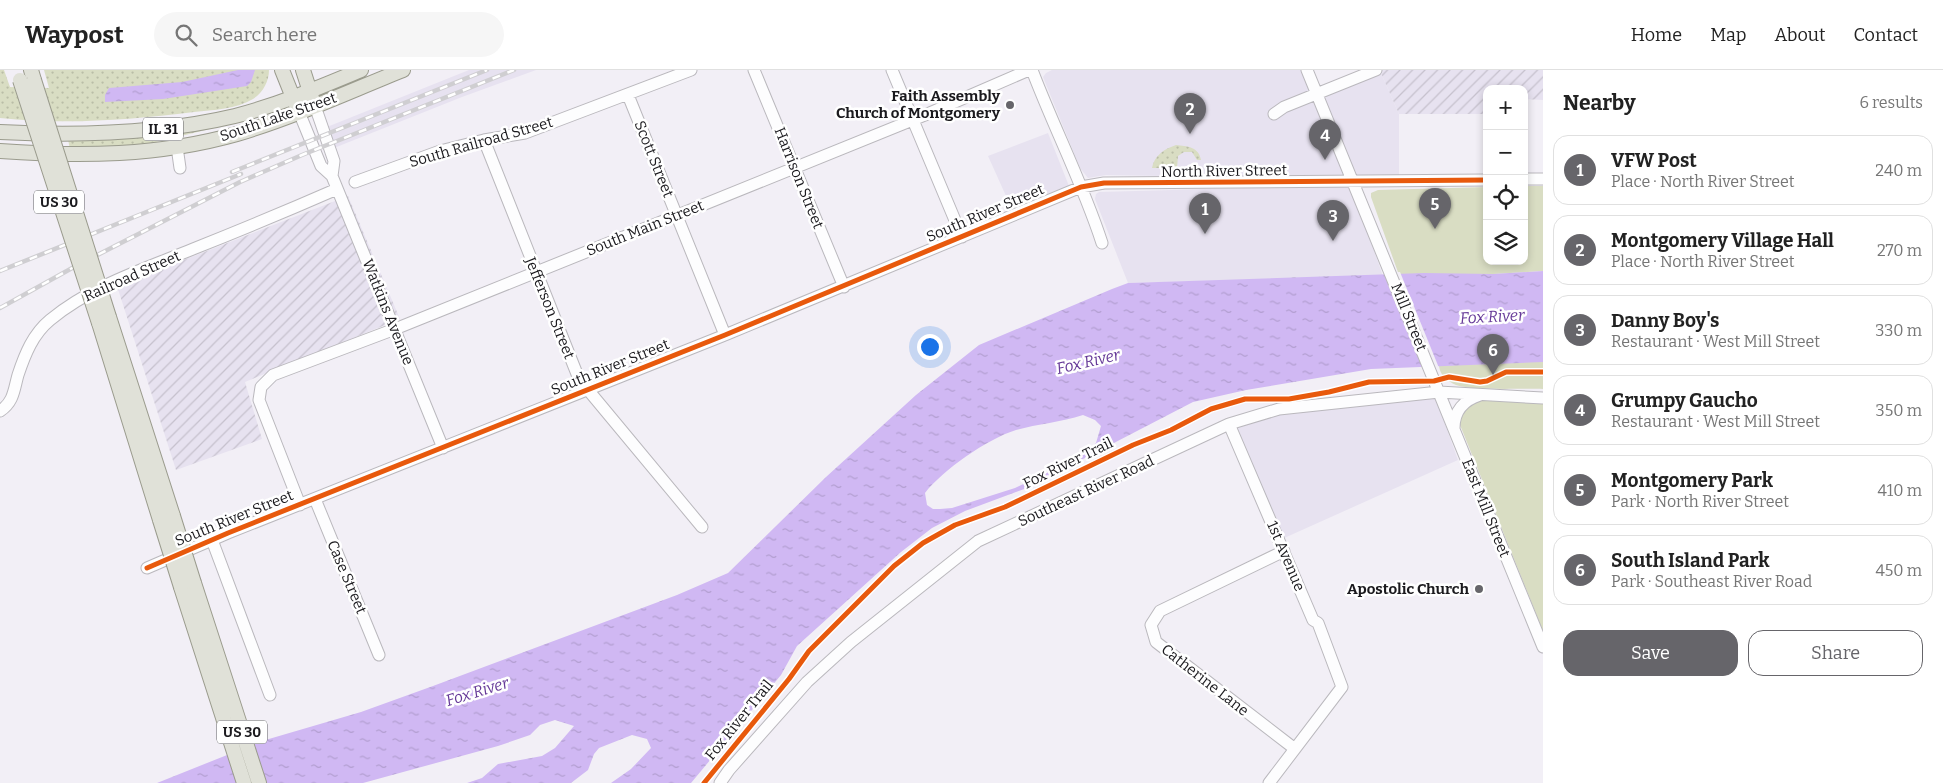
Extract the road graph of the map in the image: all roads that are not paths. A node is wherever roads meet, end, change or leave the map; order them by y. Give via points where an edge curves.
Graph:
1 (282, 70) edge
2 (303, 70) edge
3 (361, 70) edge
4 (403, 70) edge
5 (692, 70) edge
6 (754, 70) edge
7 (892, 70) edge
8 (1030, 70) edge
9 (1307, 70) edge
10 (1376, 70) edge
11 (19, 75) edge
12 (33, 75) edge
13 (310, 90) junction
14 (1316, 93) junction
15 (628, 95) junction
16 (293, 96) junction
17 (315, 106) junction
18 (299, 112) junction
19 (1274, 114) dead end
20 (913, 120) junction
21 (0, 132) edge
22 (484, 140) junction
23 (177, 147) junction
24 (0, 151) edge
25 (180, 168) dead end
26 (795, 168) junction
27 (332, 176) junction
28 (1528, 179) edge
29 (1543, 179) edge
30 (1483, 180) edge
31 (1353, 181) junction
32 (354, 182) dead end
33 (1081, 187) junction
34 (337, 189) junction
35 (677, 216) junction
36 (962, 237) junction
37 (1102, 243) dead end
38 (536, 272) junction
39 (844, 286) junction
40 (104, 320) junction
41 (395, 329) junction
42 (725, 335) junction
43 (1430, 368) joint
44 (587, 390) junction
45 (1439, 392) junction
46 (1483, 394) junction
47 (1543, 398) edge
48 (0, 411) edge
49 (1229, 424) junction
50 (1454, 430) junction
51 (443, 448) junction
52 (315, 499) junction
53 (300, 505) junction
54 (702, 528) dead end
55 (212, 540) junction
56 (1284, 551) junction
57 (147, 568) dead end
58 (1543, 647) edge
59 (379, 654) dead end
60 (219, 683) junction
61 (270, 695) dead end
62 (1295, 749) junction
63 (244, 783) edge
64 (259, 783) edge
65 (720, 783) edge
66 (1269, 783) edge

1 - 16 main road
2 - 13 main road
3 - 13 main road, South Lake Street / IL 31
4 - 17 main road, South Lake Street / IL 31
5 - 15 street, South Railroad Street
6 - 26 street, Harrison Street
7 - 20 street
8 - 20 street, South Main Street
8 - 33 street
9 - 14 street, Mill Street
10 - 14 street
11 - 40 main road, US 30, bridge
12 - 40 main road, US 30, bridge
13 - 16 main road, South Lake Street / IL 31
13 - 17 main road
14 - 19 street
14 - 31 street, Mill Street
15 - 22 street, South Railroad Street via 525,133
15 - 35 street, Scott Street
16 - 18 main road
16 - 21 main road, South Lake Street / IL 31 via 237,115 158,129 83,134
17 - 18 main road, South Lake Street / IL 31
17 - 27 street, Watkins Avenue via 334,161
18 - 23 main road, South Lake Street / IL 31 via 235,134
18 - 27 street, Watkins Avenue via 321,166
20 - 26 street, South Main Street
20 - 36 street
22 - 32 street, South Railroad Street via 440,151
22 - 38 street, Jefferson Street
23 - 24 main road, South Lake Street / IL 31 via 95,156
23 - 25 street
26 - 35 street, South Main Street
26 - 39 street, Harrison Street
27 - 34 street, Watkins Avenue
28 - 29 street
30 - 31 street, North River Street
31 - 33 street, North River Street via 1104,183
31 - 43 street, Mill Street
33 - 36 street, South River Street
33 - 37 street
34 - 41 street, Watkins Avenue
34 - 48 street, Railroad Street via 118,279 77,301 49,320 35,336 18,374 11,402
35 - 38 street, South Main Street
35 - 42 street, Scott Street
36 - 39 street, South River Street
38 - 41 street, South Main Street
38 - 44 street, Jefferson Street via 578,379
39 - 42 street, South River Street
40 - 60 main road, US 30, bridge
41 - 51 street, Watkins Avenue
41 - 53 street, South Main Street via 273,375 262,387 259,400
42 - 44 street, South River Street
43 - 45 street, East Mill Street
44 - 51 street, South River Street
44 - 54 street, Jefferson Street
45 - 46 street, Southeast River Road
45 - 49 street, Southeast River Road via 1279,409
45 - 50 street, East Mill Street
46 - 47 street, Southeast River Road
46 - 50 street via 1463,404 1455,416
49 - 56 street, 1st Avenue
49 - 65 street, Southeast River Road via 978,541 851,642 807,682
50 - 58 street, East Mill Street
51 - 52 street, South River Street
52 - 53 street, South River Street
52 - 59 street, Case Street
53 - 55 street, South River Street
55 - 57 street, South River Street
55 - 61 street, South River Street
56 - 62 street, 1st Avenue via 1313,620 1318,623 1342,687
56 - 62 street, Catherine Lane via 1160,611 1151,625 1156,642
60 - 63 main road, US 30
60 - 64 main road, US 30
62 - 66 street

